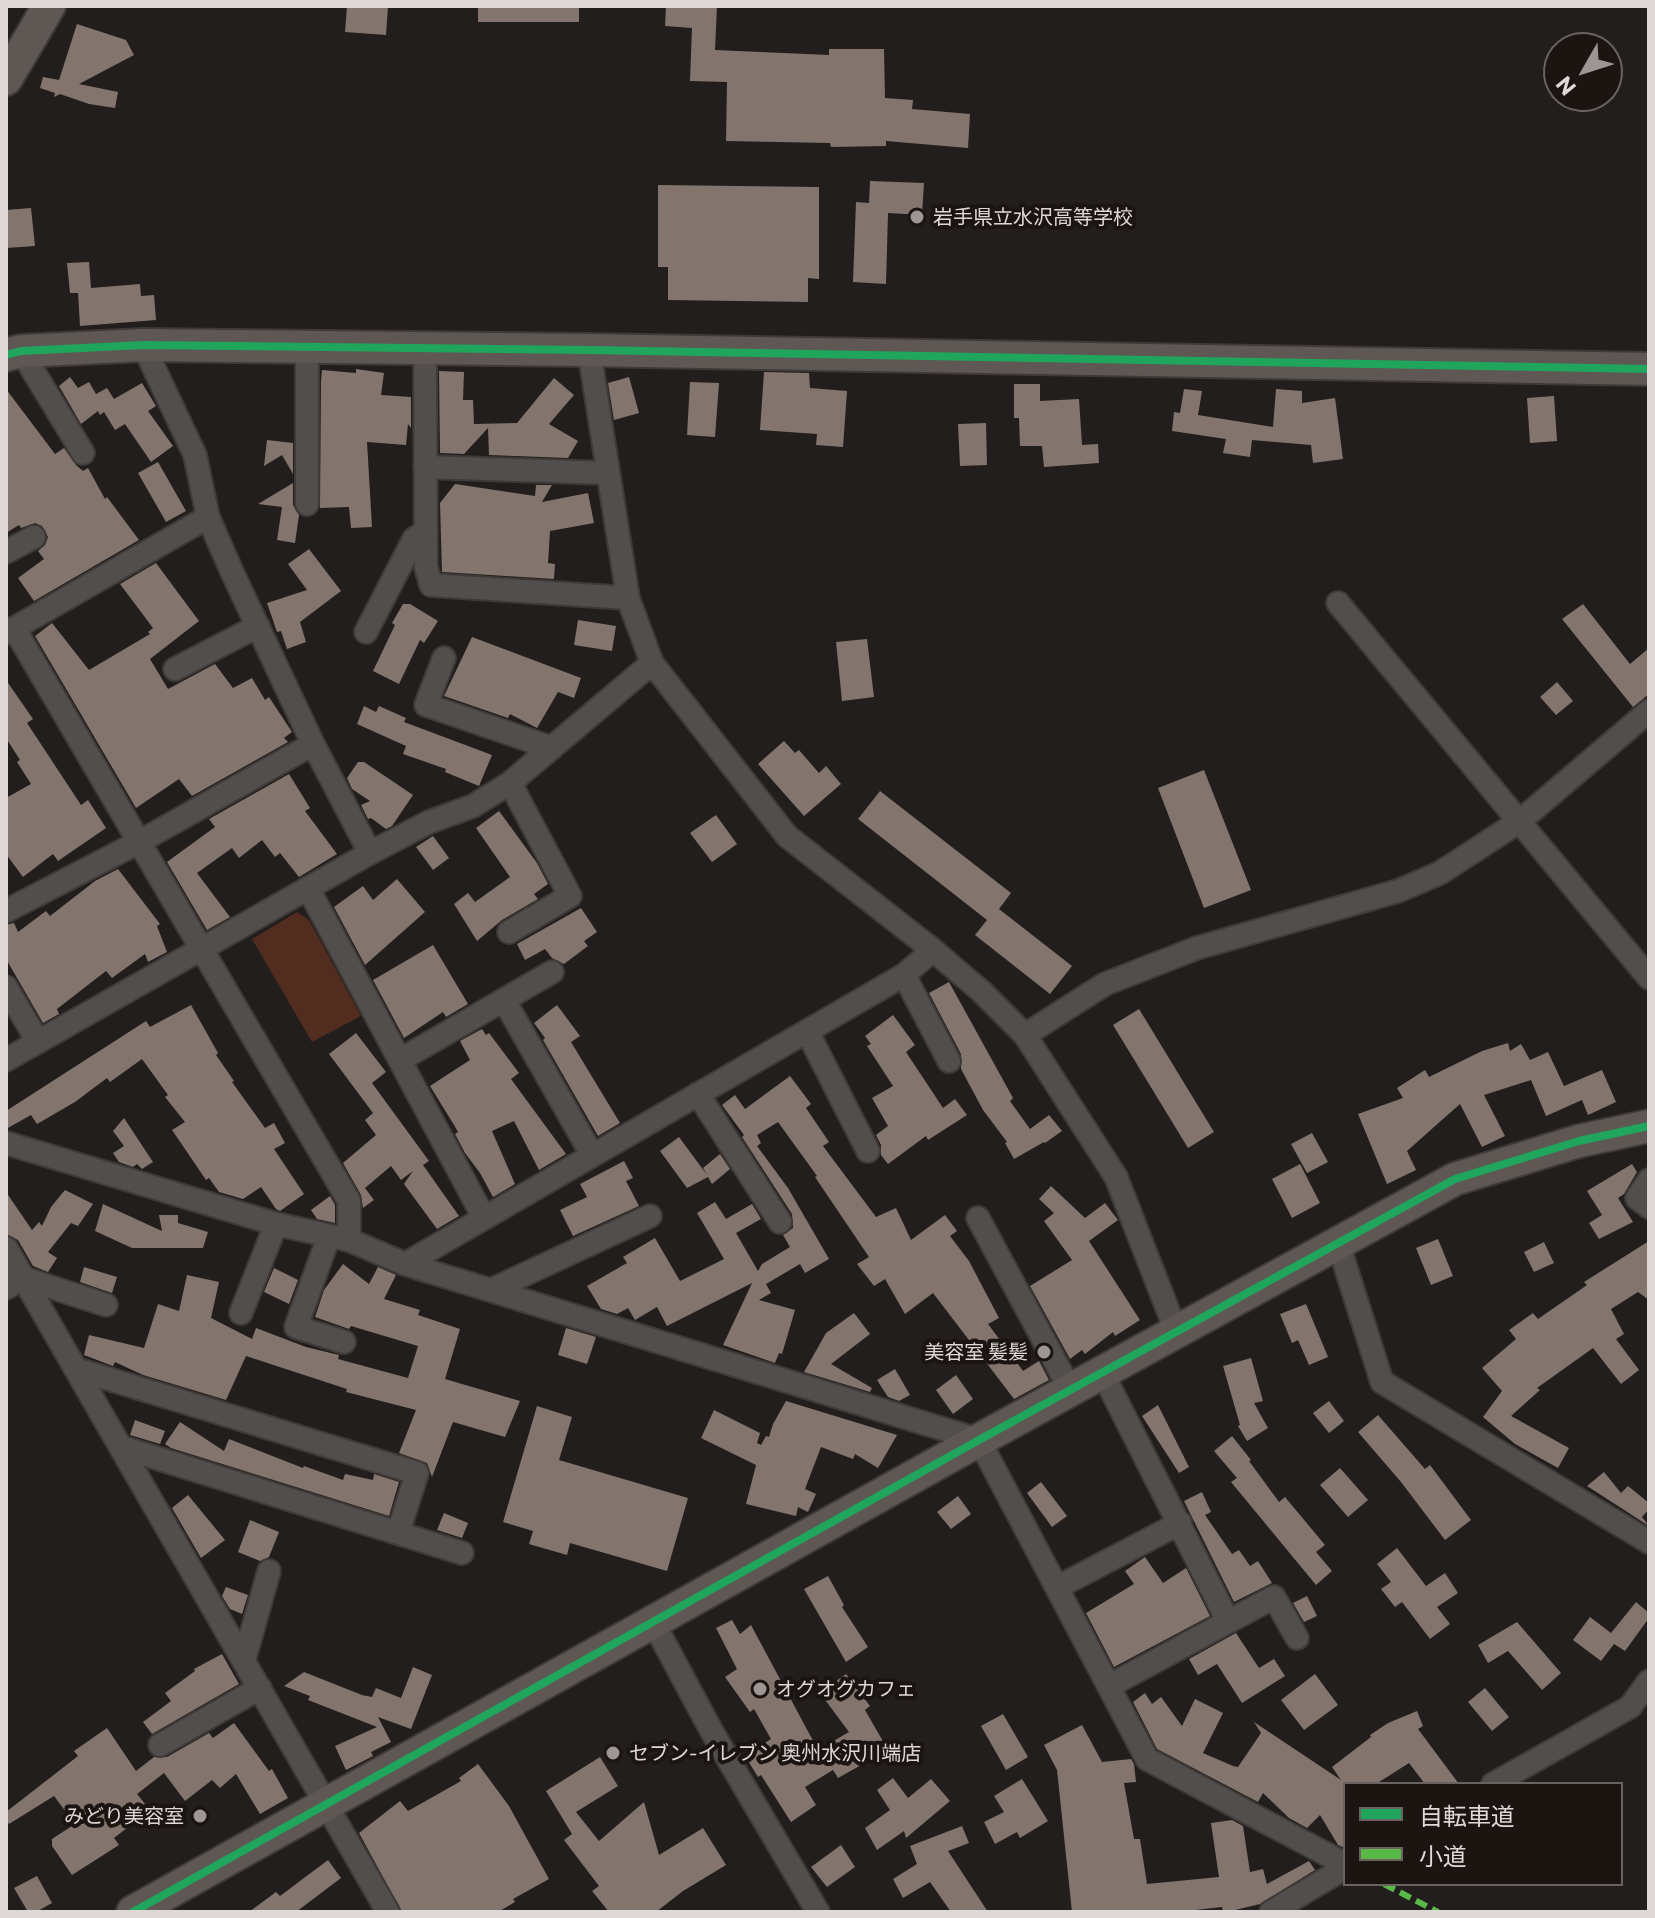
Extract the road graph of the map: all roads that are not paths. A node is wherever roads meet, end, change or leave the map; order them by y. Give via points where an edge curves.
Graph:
1 (49, 6) edge
2 (6, 79) edge
3 (143, 345) junction
4 (307, 347) junction
5 (425, 348) junction
6 (589, 350) junction
7 (14, 353) edge
8 (1649, 369) edge
9 (83, 453) dead end
10 (425, 467) junction
11 (608, 473) junction
12 (307, 504) dead end
13 (208, 517) junction
14 (426, 531) junction
15 (34, 537) dead end
16 (6, 552) edge
17 (628, 598) junction
18 (1338, 603) dead end
19 (258, 626) junction
20 (10, 630) edge
21 (366, 632) dead end
22 (444, 658) dead end
23 (652, 663) junction
24 (175, 669) dead end
25 (1649, 711) edge
26 (313, 744) junction
27 (552, 748) junction
28 (510, 783) junction
29 (1520, 821) junction
30 (139, 842) junction
31 (370, 853) junction
32 (308, 888) junction
33 (6, 911) edge
34 (509, 932) dead end
35 (200, 949) junction
36 (933, 950) junction
37 (552, 972) dead end
38 (904, 975) junction
39 (1649, 978) edge
40 (6, 987) edge
41 (504, 1000) junction
42 (807, 1031) junction
43 (1025, 1035) junction
44 (38, 1042) junction
45 (6, 1060) edge
46 (400, 1060) junction
47 (949, 1061) dead end
48 (698, 1094) junction
49 (1649, 1126) edge
50 (6, 1143) edge
51 (868, 1151) dead end
52 (592, 1155) junction
53 (1649, 1180) edge
54 (1649, 1207) edge
55 (650, 1216) dead end
56 (484, 1218) junction
57 (978, 1218) dead end
58 (780, 1222) dead end
59 (276, 1224) junction
60 (339, 1238) junction
61 (1338, 1243) junction
62 (6, 1248) edge
63 (405, 1264) junction
64 (14, 1283) edge
65 (491, 1290) junction
66 (106, 1305) dead end
67 (241, 1313) dead end
68 (1176, 1331) junction
69 (344, 1342) dead end
70 (76, 1369) junction
71 (1103, 1374) junction
72 (1071, 1391) junction
73 (979, 1440) junction
74 (121, 1447) junction
75 (1180, 1523) junction
76 (398, 1533) junction
77 (1649, 1542) edge
78 (462, 1553) dead end
79 (269, 1571) dead end
80 (1058, 1587) junction
81 (1228, 1621) junction
82 (653, 1622) junction
83 (1297, 1638) dead end
84 (244, 1660) junction
85 (1649, 1681) edge
86 (1109, 1686) junction
87 (260, 1688) junction
88 (160, 1745) dead end
89 (1497, 1782) edge
90 (327, 1803) junction
91 (1343, 1865) edge
92 (1343, 1867) edge
93 (133, 1912) edge
94 (388, 1912) edge
95 (818, 1912) edge
96 (1271, 1912) edge

1 - 2 street
3 - 4 street
3 - 7 street
3 - 13 street via 195,455
4 - 5 street
4 - 12 street
5 - 6 street
5 - 10 street
6 - 8 street
6 - 11 street
7 - 9 street
10 - 11 street
10 - 14 street
11 - 17 street
13 - 19 street
13 - 20 street
14 - 17 street via 431,585
14 - 21 street via 414,539
15 - 16 street
17 - 23 street
18 - 29 street
19 - 24 street
19 - 26 street
20 - 30 street
22 - 27 street via 426,705
23 - 27 street
23 - 36 street via 787,836
25 - 29 street
26 - 30 street
26 - 31 street
27 - 28 street
28 - 31 street via 473,806
28 - 34 street via 570,896
29 - 39 street
29 - 43 street via 1440,873 1398,891 1197,948 1105,984
30 - 33 street
30 - 35 street
31 - 32 street
32 - 35 street
32 - 46 street
35 - 44 street
35 - 60 street via 349,1201
36 - 38 street
36 - 43 street
37 - 41 street
38 - 42 street
38 - 47 street
40 - 44 street
41 - 46 street
41 - 52 street
42 - 48 street
42 - 51 street
43 - 68 street via 1116,1177
44 - 45 street
46 - 56 street
48 - 52 street
48 - 58 street
49 - 61 street via 1455,1179
50 - 59 street
52 - 56 street
53 - 54 street via 1637,1198
55 - 65 street
56 - 63 street
57 - 72 street
59 - 60 street
59 - 67 street
60 - 63 street
60 - 69 street via 296,1327
61 - 68 street
61 - 77 street via 1382,1382
62 - 64 street
63 - 65 street
64 - 66 street
64 - 70 street
65 - 73 street
68 - 71 street
70 - 74 street
70 - 76 street via 417,1473
71 - 72 street
71 - 75 street
72 - 73 street
73 - 80 street
73 - 82 street
74 - 76 street
74 - 84 street
75 - 80 street
75 - 81 street
76 - 78 street
79 - 84 street
80 - 86 street
81 - 83 street via 1274,1597
81 - 86 street
82 - 90 street
82 - 95 street
84 - 87 street
85 - 89 street via 1630,1707
86 - 91 street via 1147,1759
87 - 88 street
87 - 90 street
90 - 93 street
90 - 94 street
92 - 96 street

